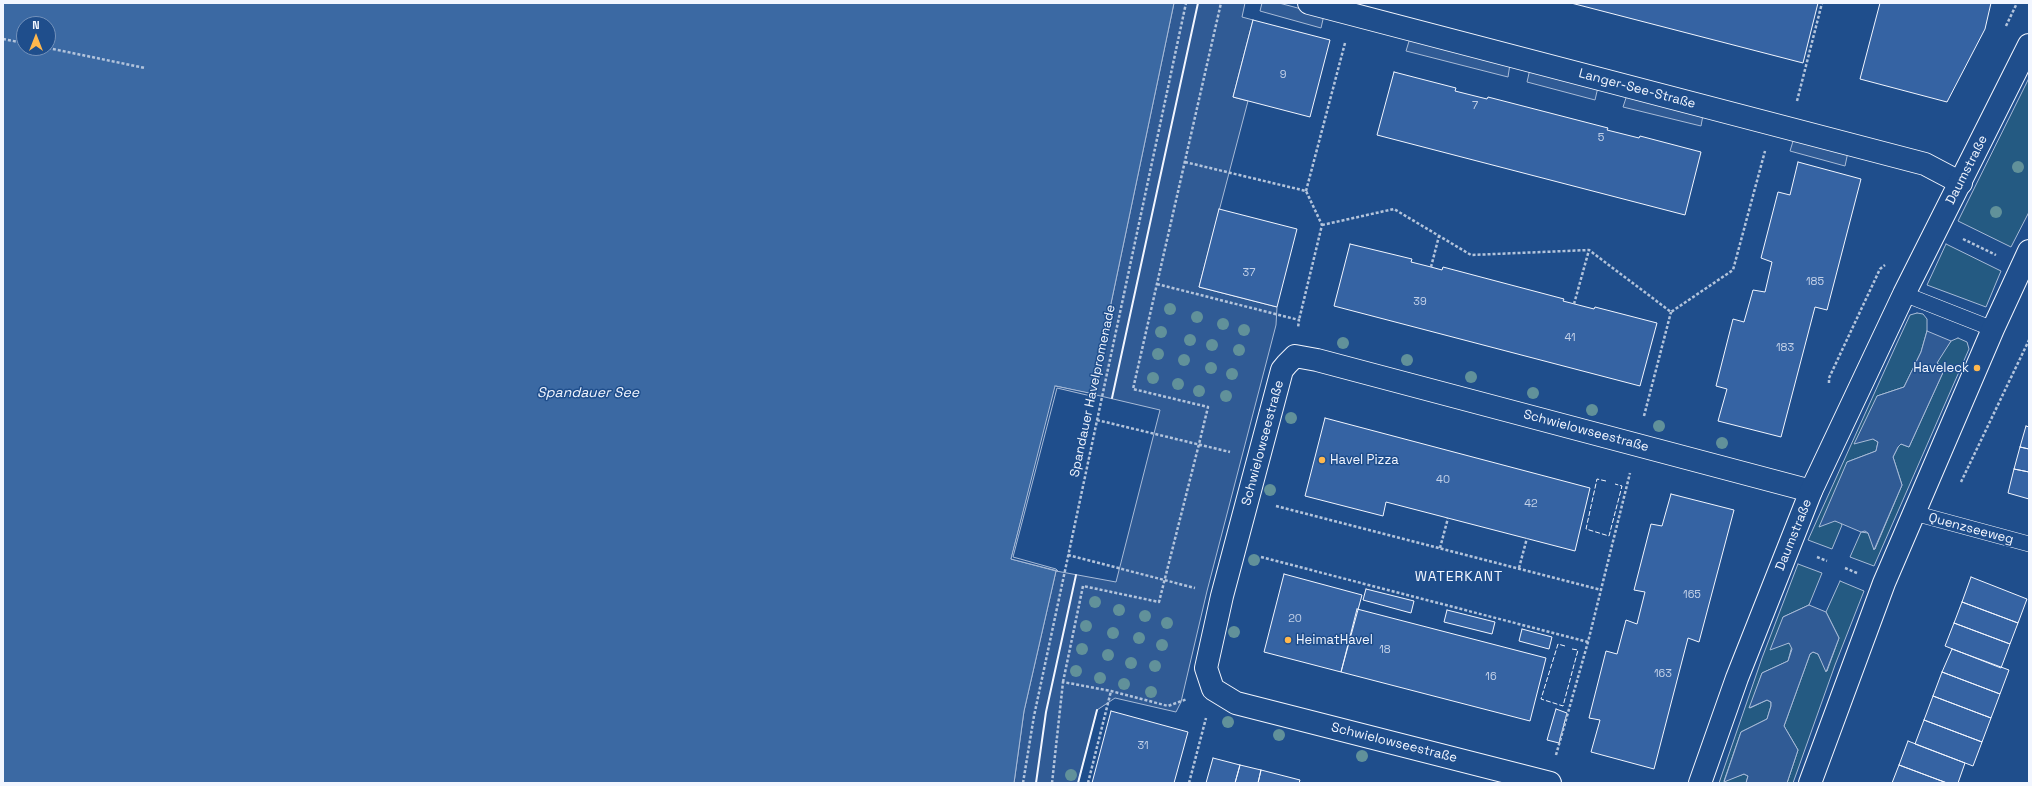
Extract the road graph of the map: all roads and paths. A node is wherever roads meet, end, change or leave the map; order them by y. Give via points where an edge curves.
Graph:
1 (1186, 3) edge
2 (1221, 3) edge
3 (1309, 3) edge
4 (1822, 3) edge
5 (1352, 14) junction
6 (3, 39) edge
7 (16, 41) edge
8 (2029, 46) edge
9 (56, 50) edge
10 (145, 68) dead end
11 (1781, 126) junction
12 (1185, 162) junction
13 (1961, 183) junction
14 (1306, 191) junction
15 (1322, 225) junction
16 (1439, 236) junction
17 (1958, 237) dead end
18 (1589, 250) junction
19 (2029, 251) edge
20 (1999, 256) dead end
21 (1431, 267) dead end
22 (1157, 284) junction
23 (1904, 294) junction
24 (1574, 304) dead end
25 (1671, 312) junction
26 (1299, 320) junction
27 (1993, 330) junction
28 (2029, 340) edge
29 (1295, 356) junction
30 (1097, 420) junction
31 (1199, 444) junction
32 (1637, 444) junction
33 (1259, 460) junction
34 (1811, 491) junction
35 (1248, 499) junction
36 (1914, 513) junction
37 (1448, 518) dead end
38 (1942, 521) junction
39 (1527, 538) dead end
40 (2029, 544) edge
41 (1440, 548) junction
42 (1235, 550) junction
43 (1068, 555) junction
44 (1519, 568) junction
45 (1164, 580) junction
46 (1601, 590) junction
47 (1222, 596) junction
48 (1588, 642) junction
49 (1063, 682) junction
50 (1213, 689) junction
51 (1111, 691) junction
52 (1023, 783) edge
53 (1052, 783) edge
54 (1088, 783) edge
55 (1189, 783) edge
56 (1549, 783) edge
57 (1700, 783) edge
58 (1810, 783) edge

1 - 30 path, Spandauer Havelpromenade
2 - 12 path
3 - 5 street, Langer-See-Straße
4 - 11 path
5 - 11 street, Langer-See-Straße
5 - 14 path
6 - 7 path
8 - 13 street, Daumstraße
9 - 10 path
11 - 13 street, Langer-See-Straße via 1925,164
11 - 25 path via 1733,270
12 - 14 path
12 - 22 path
13 - 23 street, Daumstraße
14 - 15 path
15 - 16 path via 1394,209
15 - 26 path
16 - 18 path via 1471,255
16 - 21 path
17 - 20 path
18 - 24 path
18 - 25 path
19 - 27 street
22 - 26 path
22 - 31 path via 1133,390 1208,407
23 - 27 lane
23 - 34 street, Daumstraße
25 - 32 path
26 - 29 path
27 - 36 street
28 - 38 path
29 - 32 street, Schwielowseestraße
29 - 33 street, Schwielowseestraße via 1282,370
30 - 31 path
30 - 43 path, Spandauer Havelpromenade
31 - 33 path
31 - 45 path
32 - 34 street, Schwielowseestraße
32 - 46 path
33 - 35 street, Schwielowseestraße
34 - 57 street, Daumstraße via 1737,678
35 - 41 path
35 - 42 street, Schwielowseestraße
36 - 38 lane, Quenzseeweg
36 - 58 street via 1881,591
37 - 41 path
38 - 40 lane, Quenzseeweg
39 - 44 path
41 - 44 path
42 - 47 street, Schwielowseestraße
42 - 48 path
43 - 45 path
43 - 52 path, Spandauer Havelpromenade via 1034,716
44 - 46 path
45 - 47 path
45 - 49 path via 1159,602 1084,586
46 - 48 path
47 - 50 street, Schwielowseestraße via 1206,668
48 - 56 path
49 - 51 path
49 - 53 path
50 - 51 path via 1168,706
50 - 55 path
50 - 56 street, Schwielowseestraße via 1236,704
51 - 54 path

